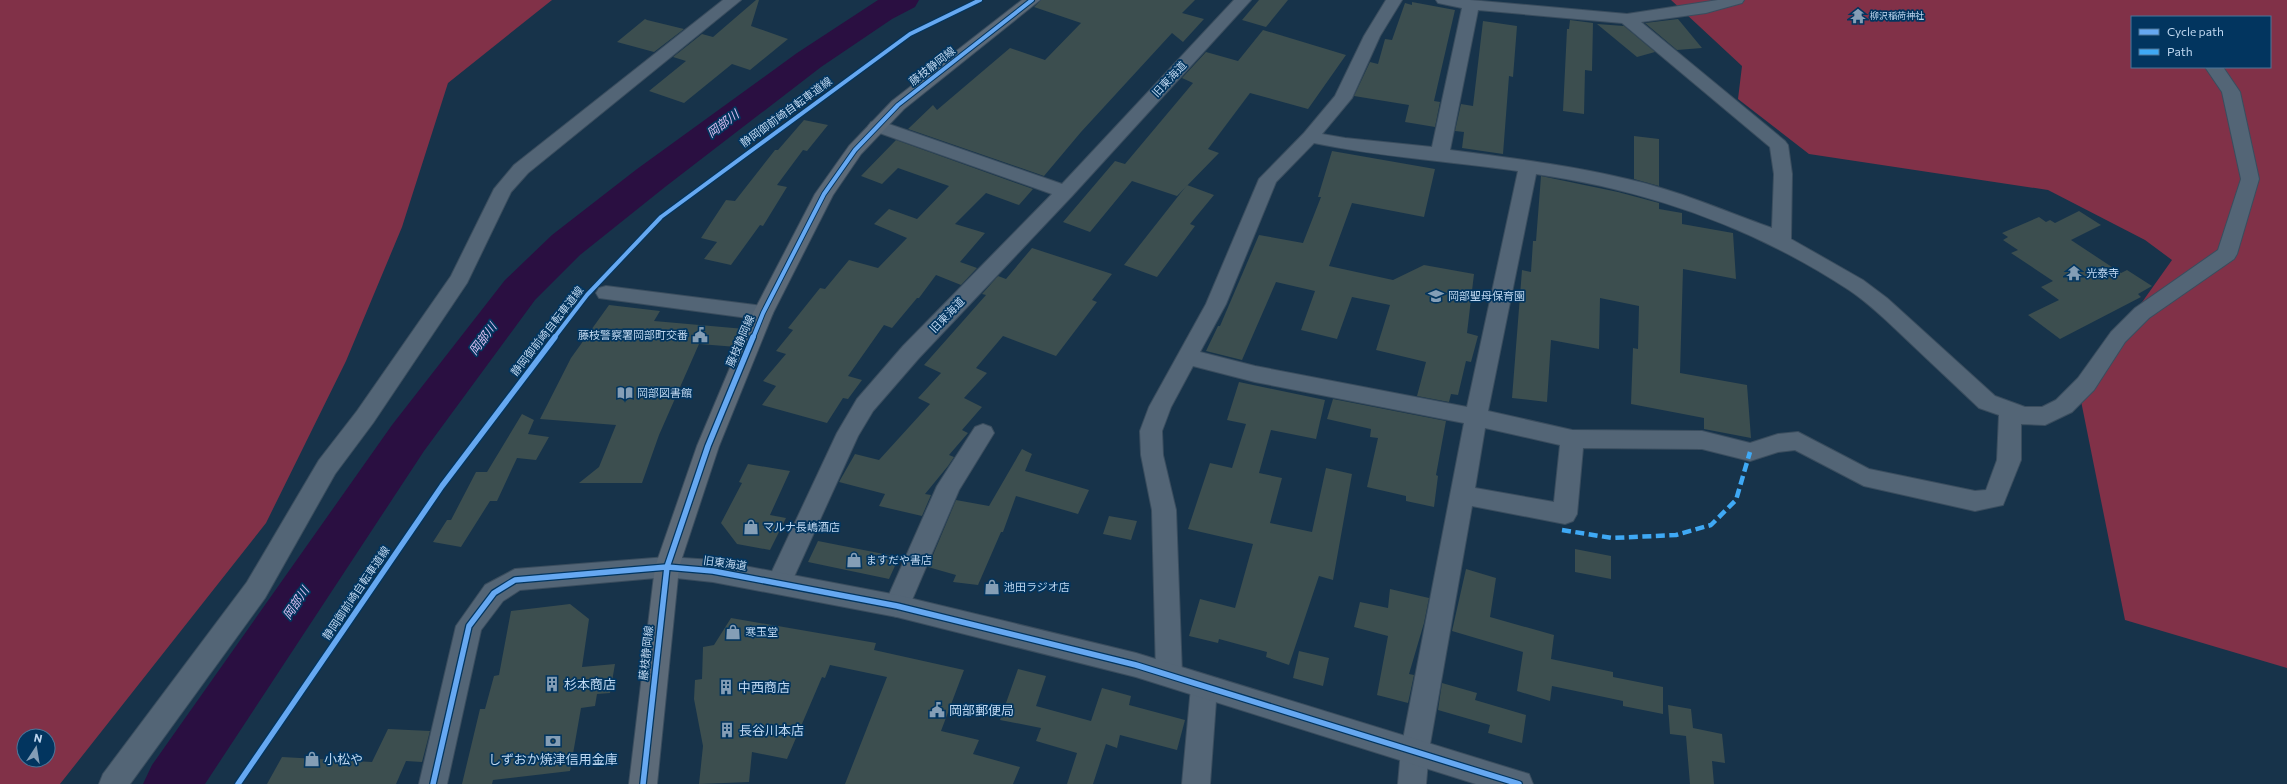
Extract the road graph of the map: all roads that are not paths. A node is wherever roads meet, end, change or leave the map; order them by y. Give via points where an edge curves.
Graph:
1 (733, 0) edge
2 (1032, 0) edge
3 (1243, 0) edge
4 (1394, 0) edge
5 (1444, 0) edge
6 (1736, 0) edge
7 (1471, 5) junction
8 (1627, 19) junction
9 (2215, 68) edge
10 (877, 126) junction
11 (1310, 137) junction
12 (1440, 154) junction
13 (1528, 166) junction
14 (1065, 192) junction
15 (1781, 242) junction
16 (606, 293) dead end
17 (763, 313) junction
18 (1187, 357) junction
19 (2010, 412) junction
20 (1476, 418) junction
21 (983, 433) dead end
22 (1572, 439) junction
23 (1462, 495) junction
24 (667, 567) junction
25 (779, 582) junction
26 (896, 606) junction
27 (1169, 674) junction
28 (1204, 687) junction
29 (1415, 750) junction
30 (113, 784) edge
31 (433, 784) edge
32 (643, 784) edge
33 (1196, 784) edge
34 (1412, 784) edge
35 (1519, 784) edge

1 - 30 street via 521,169 503,189 460,278 365,417 327,466 256,590
2 - 10 main road, 藤枝静岡線 via 898,105
3 - 14 street, 旧東海道
4 - 11 street via 1372,36 1343,98
5 - 7 street
6 - 8 street via 1706,8
7 - 8 street
7 - 12 street
8 - 15 street via 1779,145 1783,174
9 - 19 street via 2231,92 2250,179 2227,254 2142,313 2118,337 2086,384 2064,406 2045,416 2024,416
10 - 14 street
10 - 17 main road, 藤枝静岡線 via 855,150 824,194
11 - 12 street via 1346,144
11 - 18 street via 1268,178 1216,304
12 - 13 street
13 - 15 street via 1628,185 1686,203 1767,234
13 - 20 street
14 - 25 street, 旧東海道 via 911,352 865,405 848,433
15 - 19 street via 1856,285 1880,303 1987,402
16 - 17 street
17 - 24 main road, 藤枝静岡線 via 708,446
18 - 20 street via 1255,374
18 - 27 street via 1160,407 1151,431 1152,455 1164,510
19 - 22 street via 2010,460 1995,498 1976,501 1864,477 1798,441 1778,443 1750,452 1702,440
20 - 22 street
20 - 23 street
21 - 26 street via 949,486
22 - 23 street via 1565,514
23 - 29 street
24 - 25 street, 旧東海道 via 713,571
24 - 31 street, 旧東海道 via 515,580 494,593 469,626
24 - 32 main road, 藤枝静岡線
25 - 26 street
26 - 27 street
27 - 28 street
28 - 29 street
28 - 33 street
29 - 34 street
29 - 35 street

